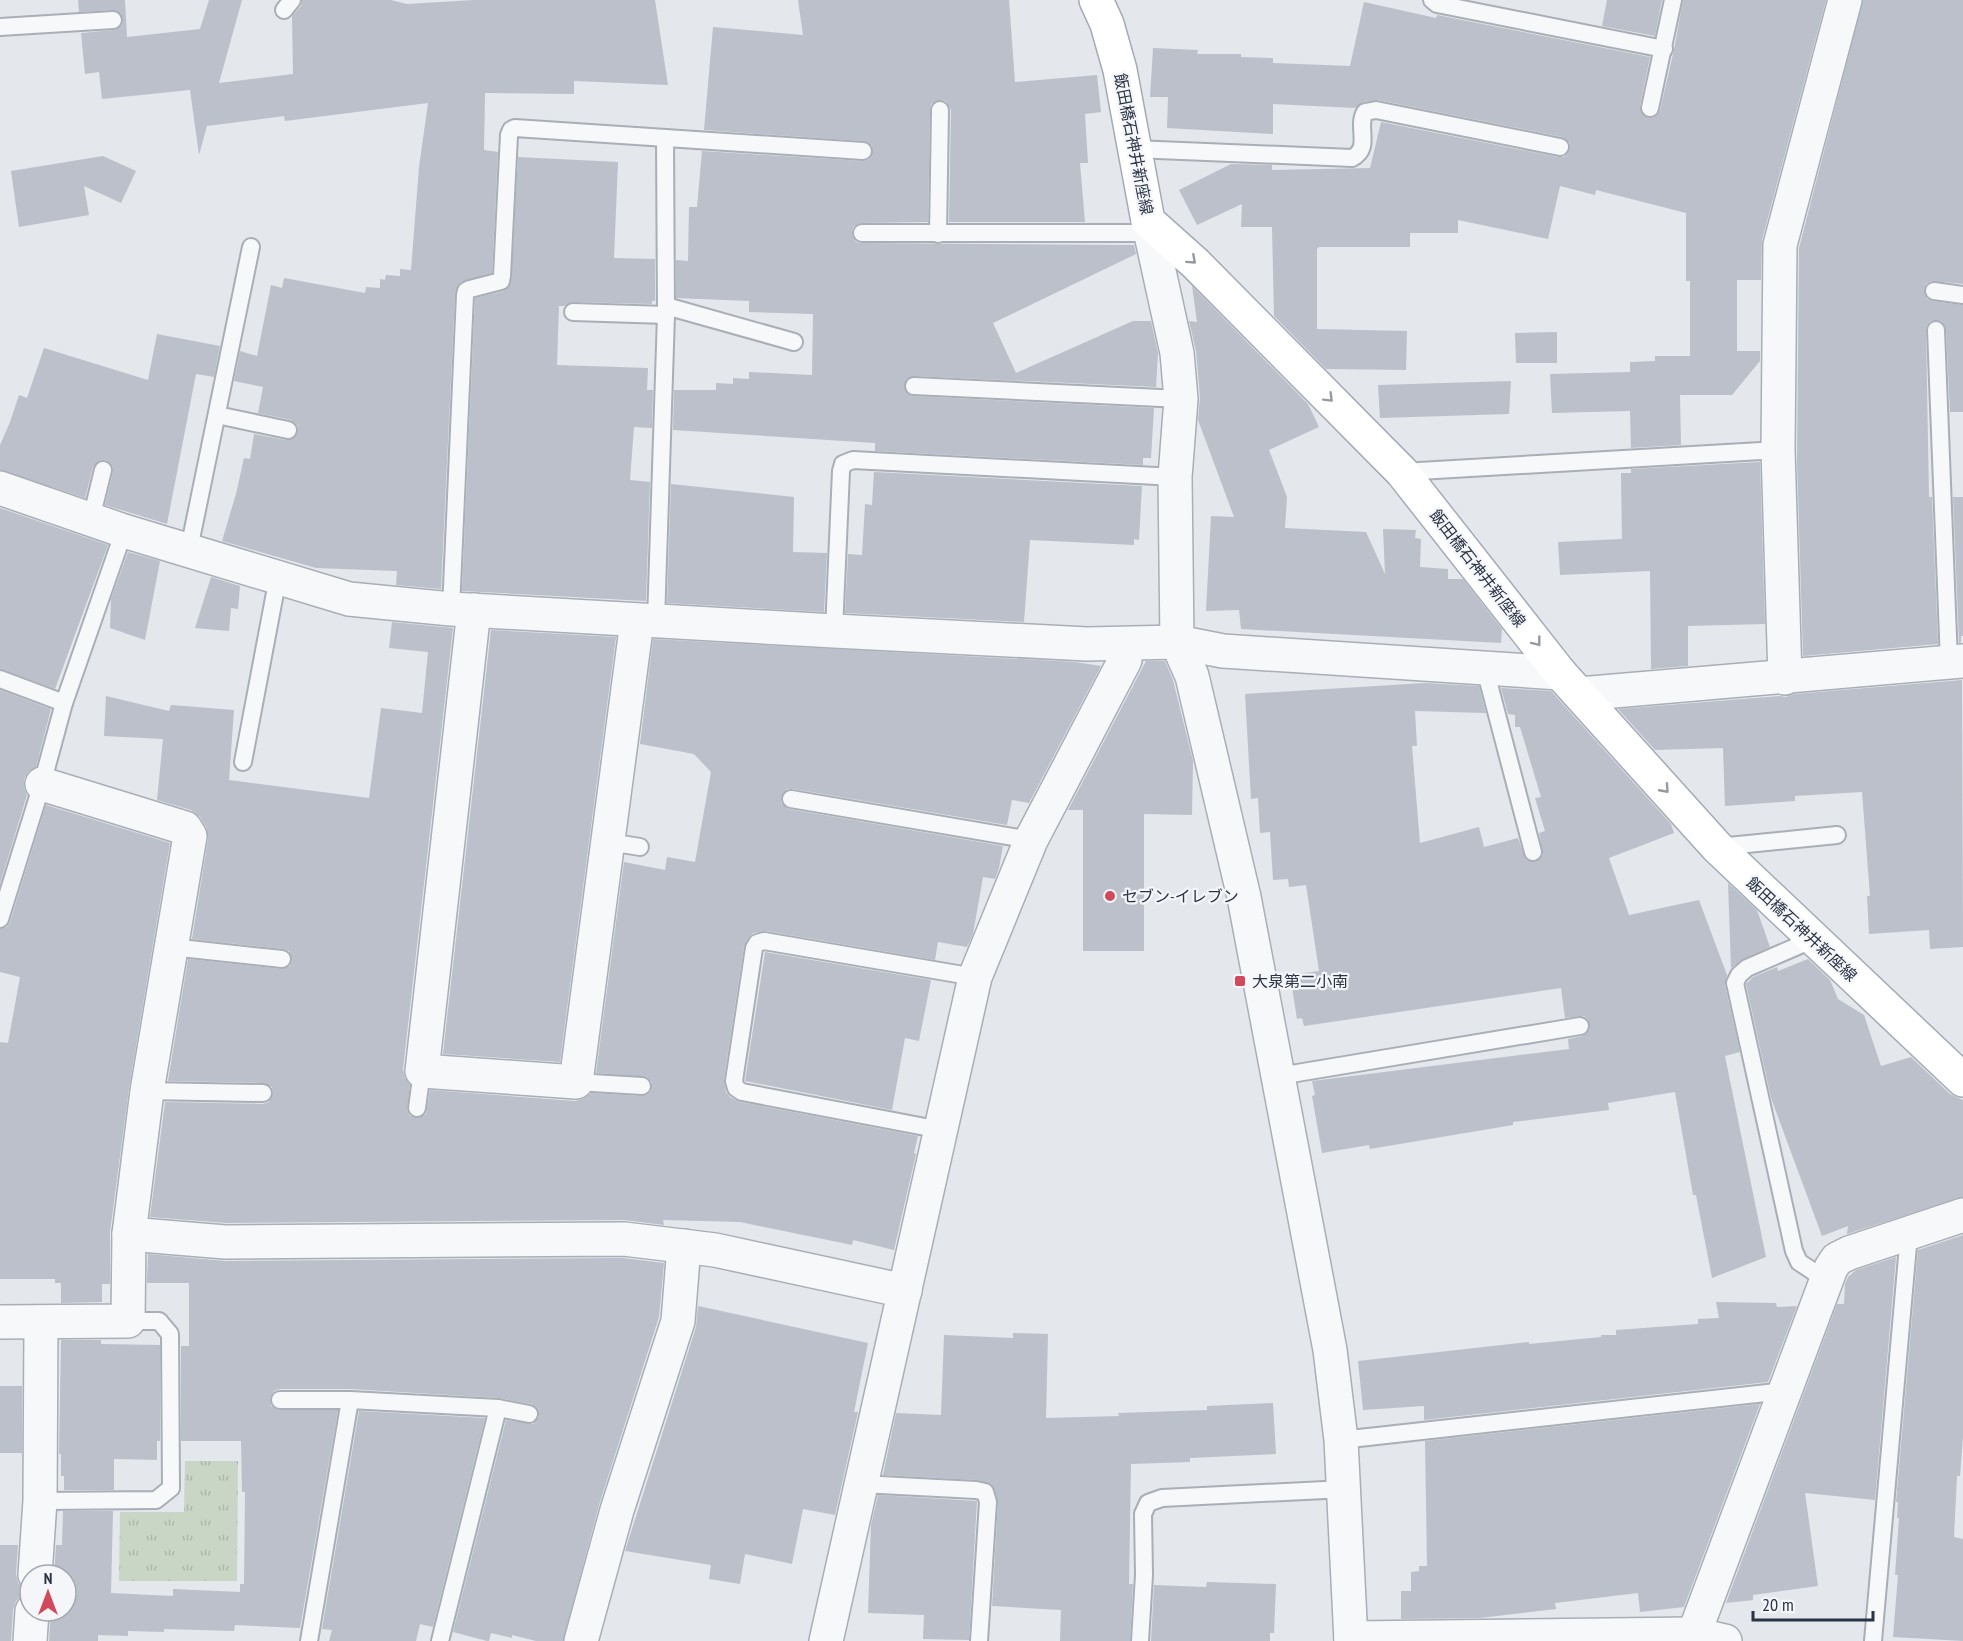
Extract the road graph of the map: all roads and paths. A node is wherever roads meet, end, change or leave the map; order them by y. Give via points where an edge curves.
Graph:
1 (1096, 0) edge
2 (1432, 0) edge
3 (1673, 0) edge
4 (1845, 0) edge
5 (113, 20) dead end
6 (0, 27) edge
7 (1664, 49) junction
8 (1650, 108) dead end
9 (939, 111) dead end
10 (665, 138) junction
11 (1560, 147) dead end
12 (1134, 148) junction
13 (863, 151) dead end
14 (1149, 227) junction
15 (862, 233) dead end
16 (938, 234) junction
17 (251, 247) dead end
18 (1934, 291) dead end
19 (1963, 295) edge
20 (666, 310) junction
21 (573, 312) dead end
22 (1936, 330) dead end
23 (794, 342) dead end
24 (914, 386) dead end
25 (1181, 399) junction
26 (218, 415) junction
27 (288, 430) dead end
28 (1778, 450) junction
29 (103, 470) dead end
30 (1402, 472) junction
31 (1175, 477) junction
32 (0, 489) edge
33 (91, 519) junction
34 (124, 531) junction
35 (189, 549) junction
36 (278, 577) junction
37 (463, 609) junction
38 (646, 621) junction
39 (834, 632) junction
40 (1178, 642) junction
41 (1126, 644) junction
42 (1956, 662) edge
43 (1485, 669) junction
44 (1785, 678) junction
45 (0, 679) edge
46 (1570, 684) junction
47 (64, 703) junction
48 (243, 762) dead end
49 (42, 784) junction
50 (791, 799) dead end
51 (1838, 835) dead end
52 (1031, 840) junction
53 (1717, 847) junction
54 (1533, 852) dead end
55 (0, 919) edge
56 (1814, 939) junction
57 (171, 947) junction
58 (282, 959) dead end
59 (975, 978) junction
60 (1580, 1026) dead end
61 (422, 1071) junction
62 (1279, 1076) junction
63 (1963, 1080) edge
64 (576, 1082) junction
65 (642, 1086) dead end
66 (147, 1091) junction
67 (263, 1093) dead end
68 (417, 1108) dead end
69 (941, 1130) junction
70 (1963, 1215) edge
71 (129, 1234) junction
72 (1909, 1234) junction
73 (684, 1246) junction
74 (1826, 1280) junction
75 (905, 1291) junction
76 (0, 1322) edge
77 (41, 1322) junction
78 (128, 1322) junction
79 (1784, 1391) junction
80 (280, 1400) dead end
81 (350, 1400) junction
82 (498, 1408) junction
83 (530, 1414) dead end
84 (1341, 1440) junction
85 (861, 1484) junction
86 (1345, 1489) junction
87 (40, 1501) junction
88 (36, 1563) edge
89 (31, 1623) edge
90 (1694, 1634) junction
91 (1351, 1640) edge
92 (30, 1641) edge
93 (309, 1641) edge
94 (440, 1641) edge
95 (581, 1641) edge
96 (826, 1641) edge
97 (979, 1641) edge
98 (1140, 1641) edge
99 (1725, 1641) edge
100 (1873, 1641) edge

1 - 12 main road, 飯田橋石神井新座線 via 1120,70
2 - 7 lane
3 - 7 lane
4 - 28 street via 1780,245
5 - 6 lane
7 - 8 lane
9 - 16 lane
10 - 13 lane
10 - 20 lane
10 - 37 lane via 511,130 501,282 470,289 465,295
11 - 12 lane via 1376,111 1365,112 1363,148 1352,158
12 - 14 main road, 飯田橋石神井新座線
14 - 16 lane
14 - 25 street via 1177,353
14 -> 30 main road, 飯田橋石神井新座線 via 1196,263
15 - 16 lane
17 - 26 lane
18 - 19 lane
20 - 21 lane
20 - 23 lane
20 - 38 lane
22 - 42 lane
24 - 25 lane
25 - 31 street
26 - 27 lane
26 - 35 lane
28 - 30 lane
28 - 44 street
29 - 33 lane
30 -> 46 main road, 飯田橋石神井新座線
31 - 39 lane via 853,460 843,464
31 - 40 street
32 - 33 street
33 - 34 street
34 - 35 street
34 - 47 lane
35 - 36 street
36 - 37 street via 349,599
36 - 48 lane
37 - 38 street
37 - 61 street
38 - 39 street
38 - 64 street via 625,845
39 - 41 street
40 - 41 street
40 - 43 street via 1223,651
40 - 62 street via 1192,676 1242,885
41 - 52 street via 1125,660
42 - 44 street
43 - 46 street
43 - 54 lane
44 - 46 street
45 - 47 lane
46 -> 53 main road, 飯田橋石神井新座線
47 - 49 lane
49 - 55 lane
49 - 57 street via 188,831
50 - 52 lane
51 - 53 lane
52 - 59 street
53 - 56 main road, 飯田橋石神井新座線
56 - 63 main road, 飯田橋石神井新座線
56 - 74 lane via 1747,968 1735,984 1794,1251 1799,1262
57 - 58 lane
57 - 66 street
59 - 69 street
59 - 69 lane via 764,941 754,948 736,1088
60 - 62 lane
61 - 64 street
61 - 68 lane
62 - 84 street via 1330,1350
64 - 65 lane
66 - 67 lane
66 - 71 street
69 - 75 street
70 - 72 street
71 - 73 street via 225,1242 624,1239
71 - 78 street
72 - 74 street via 1838,1259
72 - 100 lane
73 - 75 street
73 - 95 street via 678,1321 617,1510
74 - 79 street
75 - 85 street
76 - 77 street
77 - 78 street
77 - 87 street
78 - 87 lane via 159,1322 170,1334 171,1488 156,1500
79 - 84 lane
79 - 90 street
80 - 81 lane
81 - 82 lane
81 - 93 lane
82 - 83 lane
82 - 94 lane
84 - 86 street
85 - 96 street
85 - 97 lane via 985,1492 988,1503
86 - 91 street
86 - 98 lane via 1162,1498 1148,1503 1143,1514
87 - 88 street
89 - 92 street
90 - 91 street
90 - 99 street

